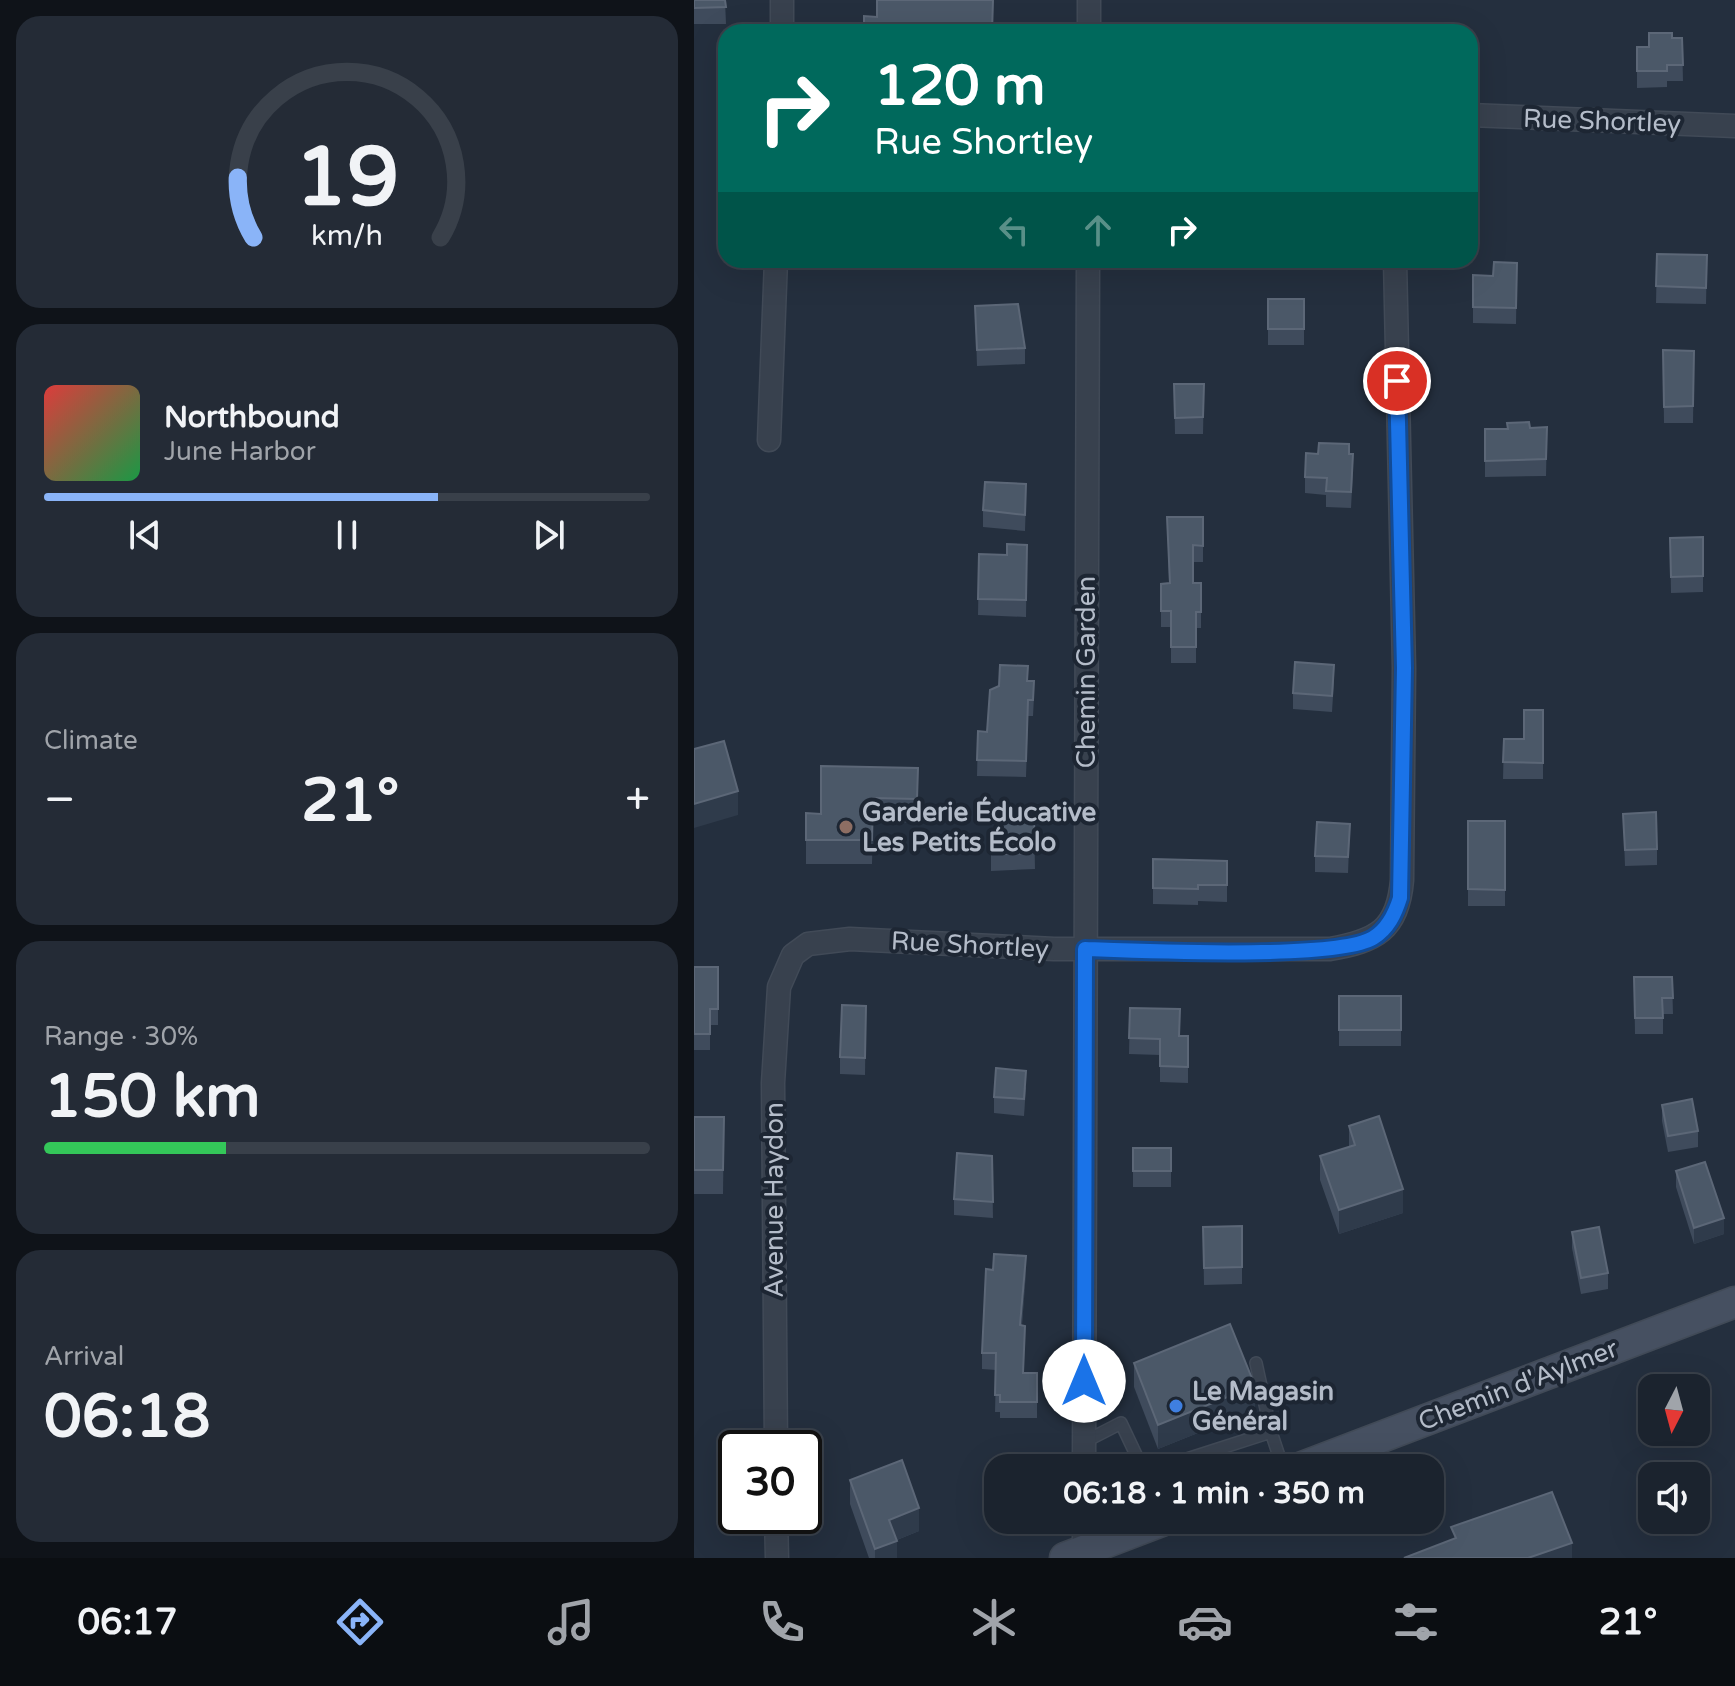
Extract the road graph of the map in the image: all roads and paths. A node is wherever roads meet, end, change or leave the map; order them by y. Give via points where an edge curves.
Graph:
1 (782, 0) edge
2 (1089, 0) edge
3 (782, 24) edge
4 (1089, 24) edge
5 (1478, 115) edge
6 (1735, 126) edge
7 (776, 268) edge
8 (1088, 268) edge
9 (1395, 268) edge
10 (769, 440) dead end
11 (1085, 949) junction
12 (793, 955) joint
13 (1735, 1302) edge
14 (1256, 1363) dead end
15 (776, 1430) edge
16 (1271, 1432) junction
17 (1084, 1443) junction
18 (1084, 1454) edge
19 (1136, 1454) edge
20 (1201, 1454) edge
21 (1278, 1454) edge
22 (1337, 1454) edge
23 (776, 1534) edge
24 (1080, 1534) edge
25 (1127, 1534) edge
26 (1074, 1554) edge
27 (777, 1558) edge

1 - 3 street
2 - 4 street
5 - 6 street, Rue Shortley
7 - 10 street
8 - 11 street, Chemin Garden
9 - 11 street, Rue Shortley via 1404,668 1402,880 1395,913 1375,937 1330,949
11 - 12 street, Rue Shortley via 830,939 808,944
11 - 17 street, Chemin Garden
12 - 15 street, Avenue Haydon via 779,987 773,1083
13 - 22 main road, Chemin d'Aylmer
14 - 16 lane
16 - 20 lane
16 - 21 lane
17 - 18 street, Chemin Garden
17 - 19 lane via 1121,1423
23 - 27 street
24 - 26 street
25 - 26 main road

